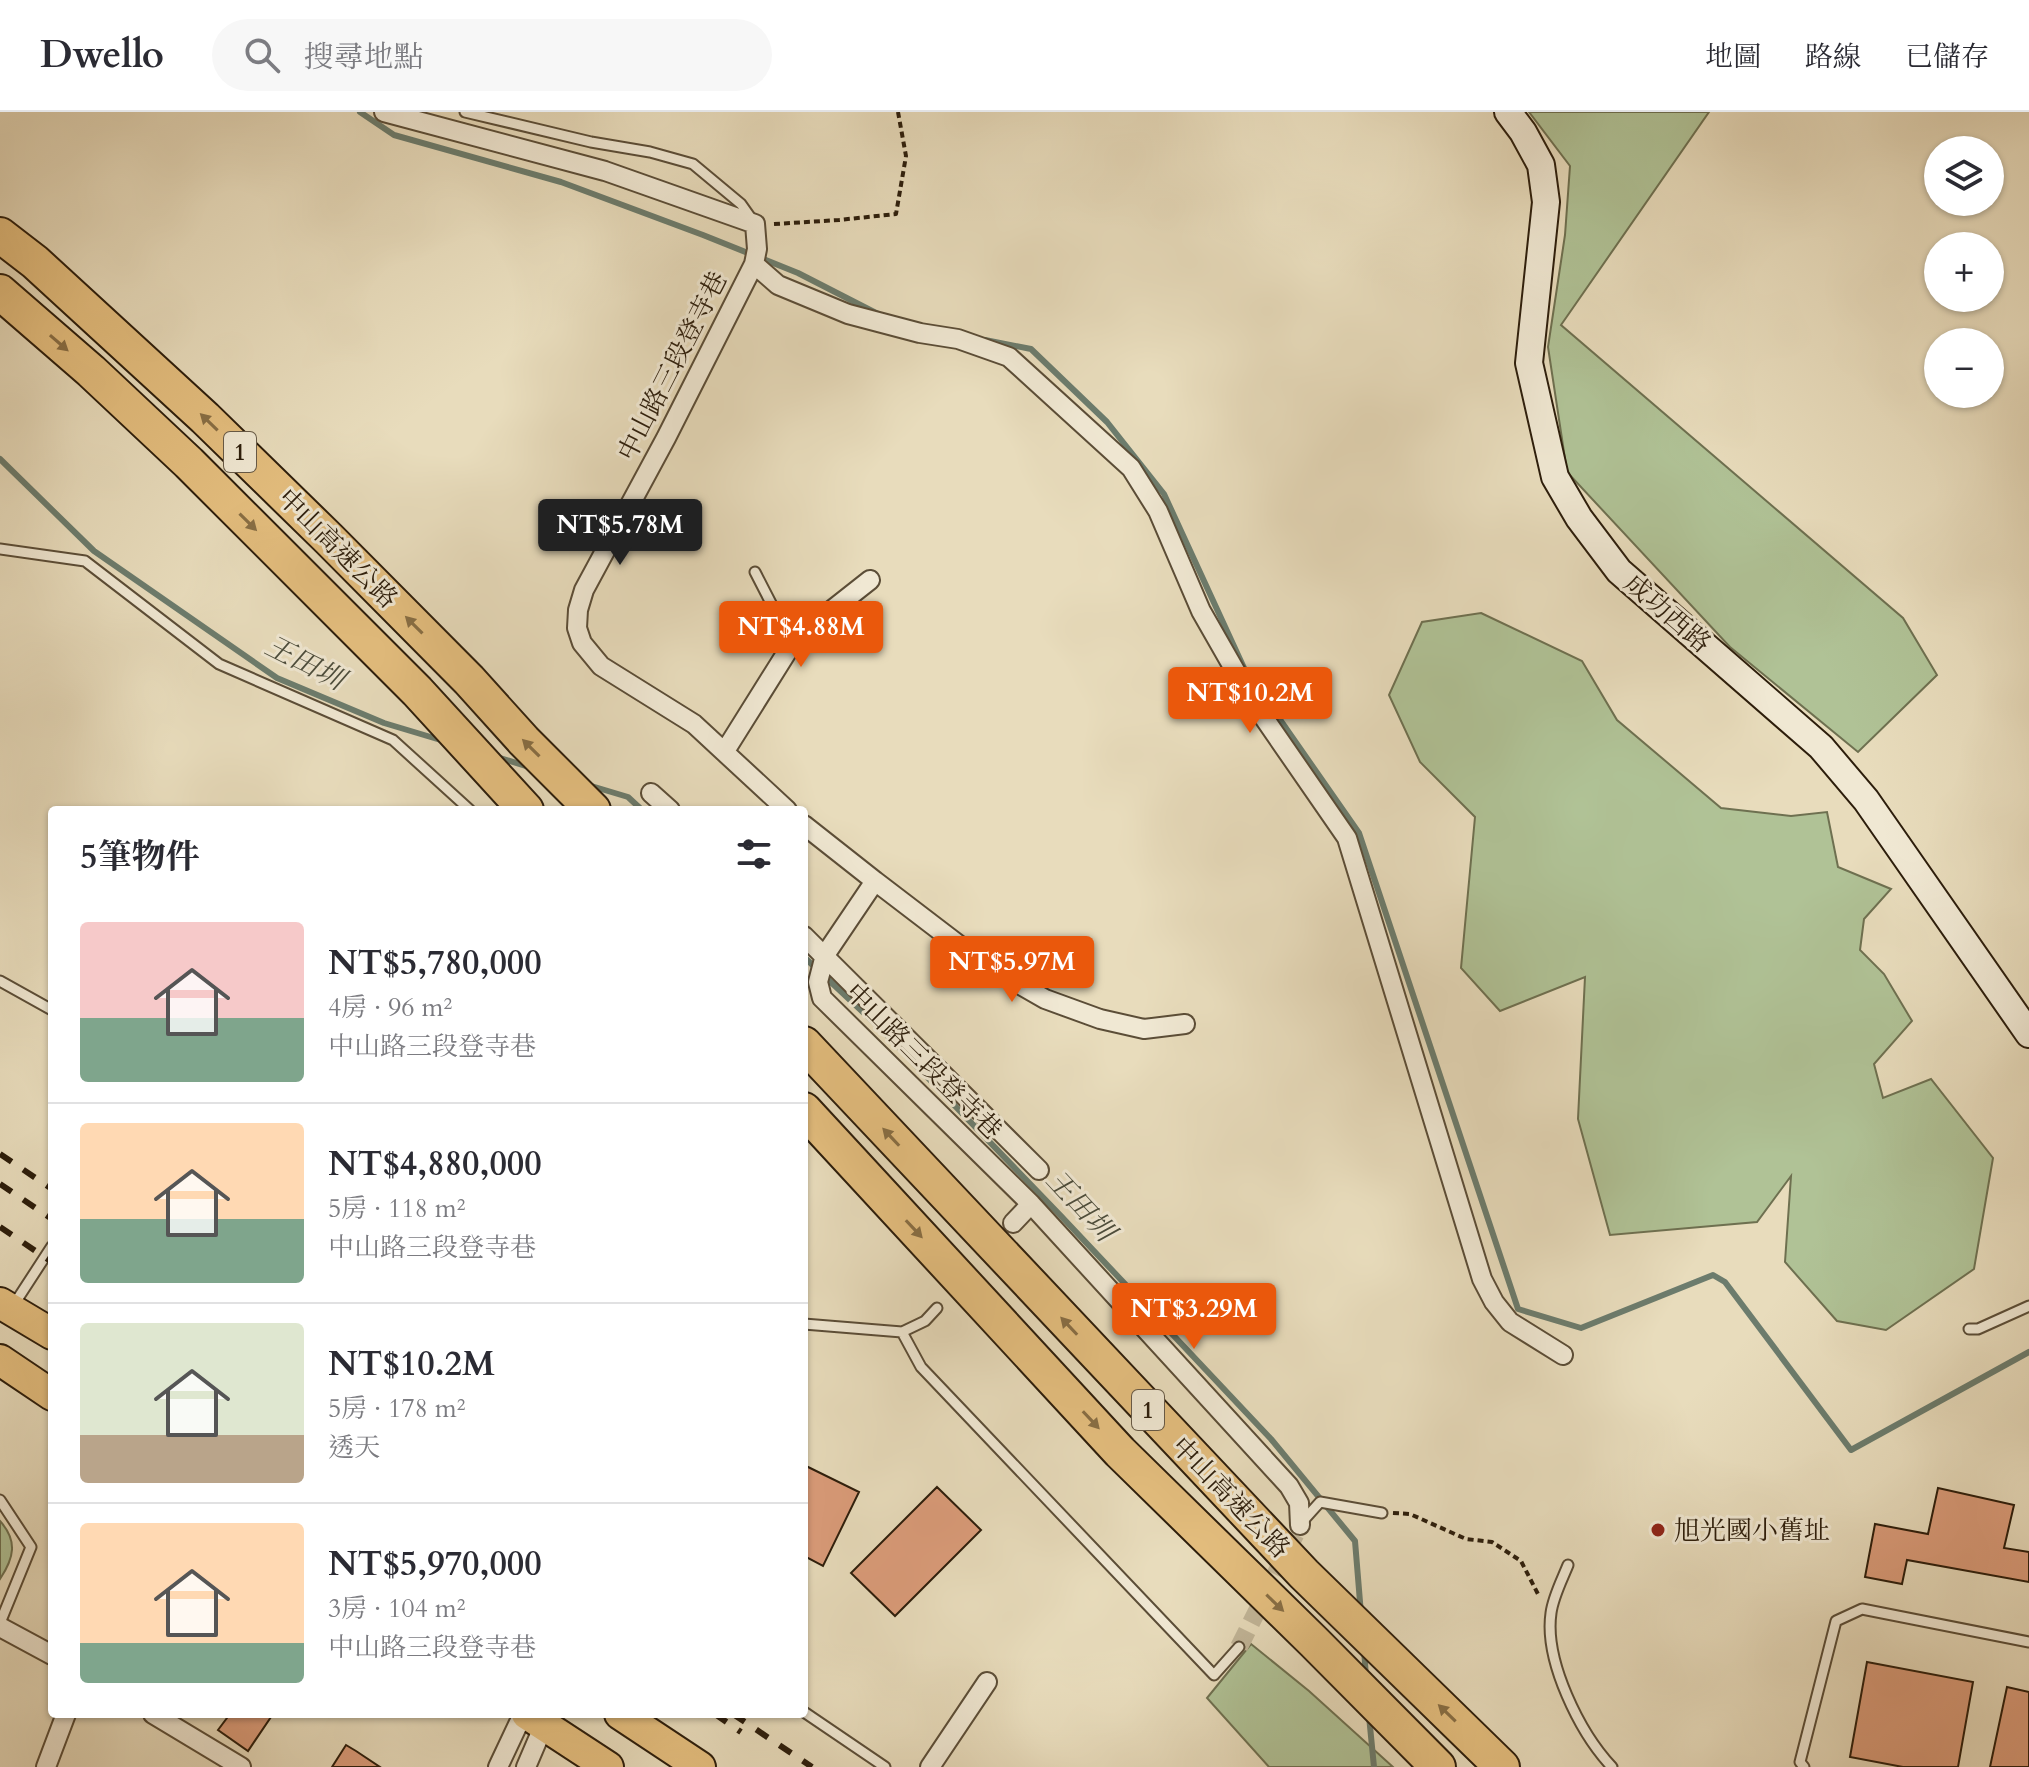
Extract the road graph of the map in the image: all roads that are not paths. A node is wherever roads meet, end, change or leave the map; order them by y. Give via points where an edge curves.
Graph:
1 (384, 112) edge
2 (465, 112) edge
3 (1508, 112) edge
4 (755, 224) junction
5 (0, 235) edge
6 (755, 256) junction
7 (0, 292) edge
8 (0, 549) edge
9 (755, 572) dead end
10 (870, 580) dead end
11 (792, 644) junction
12 (725, 751) junction
13 (651, 793) dead end
14 (466, 806) edge
15 (522, 806) edge
16 (590, 806) edge
17 (666, 806) edge
18 (783, 806) edge
19 (808, 828) edge
20 (875, 881) junction
21 (808, 940) edge
22 (825, 955) junction
23 (0, 981) edge
24 (48, 1008) edge
25 (1185, 1024) dead end
26 (2029, 1034) edge
27 (808, 1048) edge
28 (808, 1114) edge
29 (1039, 1170) dead end
30 (1031, 1204) junction
31 (1013, 1223) dead end
32 (48, 1251) edge
33 (6, 1306) edge
34 (2029, 1306) edge
35 (937, 1308) dead end
36 (808, 1324) edge
37 (1969, 1329) dead end
38 (48, 1332) edge
39 (902, 1332) junction
40 (1563, 1355) dead end
41 (0, 1360) edge
42 (48, 1392) edge
43 (0, 1500) edge
44 (1382, 1513) road end
45 (1300, 1525) joint
46 (1568, 1565) dead end
47 (0, 1625) edge
48 (2029, 1642) edge
49 (1239, 1647) tunnel mouth
50 (48, 1653) edge
51 (987, 1682) dead end
52 (808, 1715) edge
53 (64, 1718) edge
54 (160, 1718) edge
55 (535, 1718) edge
56 (536, 1718) edge
57 (537, 1718) edge
58 (626, 1718) edge
59 (46, 1767) edge
60 (241, 1767) edge
61 (498, 1767) edge
62 (526, 1767) edge
63 (608, 1767) edge
64 (700, 1767) edge
65 (885, 1767) edge
66 (930, 1767) edge
67 (1438, 1767) edge
68 (1502, 1767) edge
69 (1612, 1767) edge
70 (1804, 1767) edge

1 - 4 street via 605,171
2 - 4 lane via 693,164 741,204
3 - 26 street, 成功西路 via 1541,165 1546,202 1529,363 1555,477 1619,571 1821,747 1866,800
4 - 6 street
16 -> 5 highway, 中山高速公路 / 1 via 205,418
6 - 12 street, 中山路三段登寺巷 via 578,610 582,643 601,666 694,724
6 - 40 street via 778,285 848,314 958,339 1009,357 1131,468 1158,511 1201,611 1253,702 1347,838 1482,1279 1510,1322
7 -> 15 highway, 中山高速公路 / 1 via 178,453 417,691
8 - 14 lane via 85,561 219,664 393,740
9 - 11 lane
10 - 11 street
11 - 12 street
12 - 18 street, 中山路三段登寺巷
13 - 17 street
19 - 20 street
20 - 22 street, 中山路三段登寺巷
20 - 25 street via 981,962 1045,999 1144,1029
21 - 22 street
22 - 29 street
22 - 30 street, 中山路三段登寺巷 via 818,982 822,998
23 - 24 lane
68 -> 27 highway, 中山高速公路 / 1 via 1304,1574
28 -> 67 highway, 中山高速公路 / 1 via 1120,1452
30 - 31 street
30 - 45 street, 中山路三段登寺巷 via 1289,1486 1299,1503
32 - 33 lane
33 - 38 main road
34 - 37 lane
35 - 39 lane
36 - 39 lane
39 - 49 lane via 921,1367 1214,1675
41 - 42 main road
43 - 47 lane via 31,1547
44 - 45 lane via 1320,1502
46 - 69 lane via 1551,1611 1551,1640 1565,1694
47 - 50 street
48 - 70 lane via 1862,1609 1836,1621 1800,1762
51 - 66 street
52 - 65 lane
53 - 59 street
54 - 60 street
55 - 61 street
56 - 62 street
57 - 63 main road
58 - 64 main road

